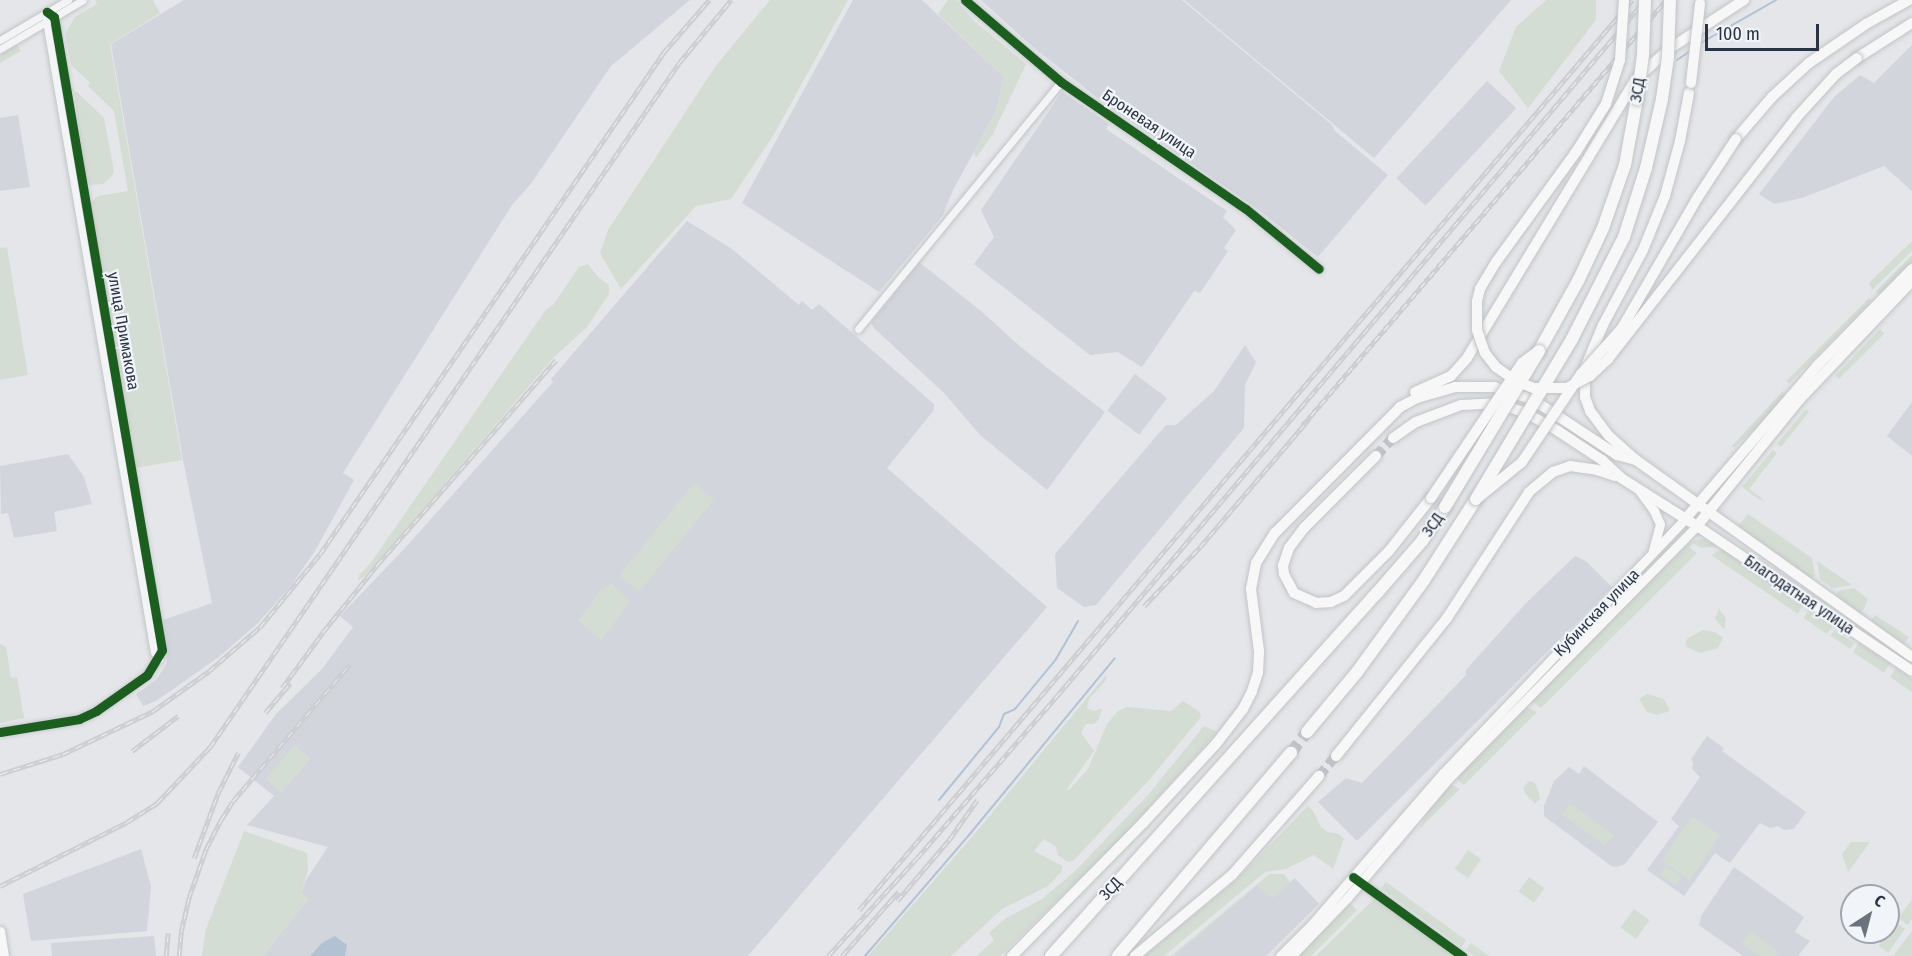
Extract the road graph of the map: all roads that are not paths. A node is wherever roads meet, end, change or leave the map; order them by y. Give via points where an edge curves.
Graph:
1 (68, 0) edge
2 (83, 0) edge
3 (965, 0) edge
4 (1624, 0) edge
5 (1646, 0) edge
6 (1670, 0) edge
7 (1700, 0) edge
8 (1744, 0) edge
9 (1909, 0) edge
10 (50, 14) junction
11 (46, 21) junction
12 (1912, 23) edge
13 (0, 40) edge
14 (0, 49) edge
15 (1061, 82) junction
16 (1912, 268) edge
17 (1319, 269) dead end
18 (1912, 281) edge
19 (858, 329) dead end
20 (1539, 351) junction
21 (1393, 438) tunnel mouth
22 (1376, 456) tunnel mouth
23 (1636, 460) junction
24 (1621, 478) junction
25 (1637, 489) junction
26 (1476, 500) junction
27 (1699, 503) junction
28 (1708, 513) junction
29 (1290, 518) junction
30 (1686, 518) junction
31 (1697, 526) junction
32 (1652, 555) junction
33 (1912, 657) edge
34 (159, 659) junction
35 (1912, 671) edge
36 (0, 732) edge
37 (1307, 732) tunnel mouth
38 (1291, 753) tunnel mouth
39 (1336, 756) tunnel mouth
40 (1319, 776) tunnel mouth
41 (1356, 879) junction
42 (0, 931) edge
43 (4, 956) edge
44 (1012, 956) edge
45 (1051, 956) edge
46 (1118, 956) edge
47 (1135, 956) edge
48 (1280, 956) edge
49 (1291, 956) edge
50 (1462, 956) edge

1 - 10 street
2 - 10 street
3 - 15 street, Броневая улица
4 - 12 main road, bridge via 1620,60 1606,104 1496,262 1477,301 1477,330 1485,353 1496,368 1533,388 1567,388 1590,376 1608,359 1796,118 1836,74
5 - 20 highway, ЗСД, bridge via 1643,55 1625,165 1580,279
6 - 26 highway, ЗСД, bridge via 1662,99 1624,237 1572,339
7 - 23 main road, bridge via 1690,88 1670,183 1643,250 1590,354 1583,384 1598,425
8 - 29 main road via 1669,48 1642,73 1467,358 1451,376 1390,408
9 - 26 main road, bridge via 1866,24 1803,69 1772,97 1736,139 1622,328 1581,374 1522,462
10 - 11 street
10 - 13 street
10 - 34 street, улица Примакова via 162,650
11 - 14 street
11 - 34 street, улица Примакова via 154,652
15 - 17 street, Броневая улица via 1246,209
15 - 19 street
16 - 27 main road, Кубинская улица via 1819,364
18 - 28 main road, Кубинская улица via 1812,386
20 - 22 main road, bridge via 1522,363 1431,498 1377,565 1344,596 1331,602 1316,603 1294,593 1284,574 1289,548
20 - 45 highway, ЗСД, bridge via 1422,541
21 - 24 main road via 1416,422 1450,407 1496,403 1543,421 1602,460
23 - 27 main road, Благодатная улица
23 - 29 main road via 1617,455 1520,394 1494,387 1455,387 1400,407
24 - 25 main road, Благодатная улица
24 - 39 main road via 1570,466 1553,472 1529,492 1447,618
25 - 30 main road, Благодатная улица
25 - 32 main road via 1660,524
26 - 37 highway, ЗСД via 1357,672
27 - 28 main road, Благодатная улица
27 - 30 main road, Кубинская улица
28 - 31 main road, Кубинская улица
28 - 33 main road, Благодатная улица
29 - 44 main road via 1264,546 1251,579 1258,662 1252,691 1243,709 1143,823
30 - 31 main road, Благодатная улица
30 - 32 main road, Кубинская улица
31 - 35 main road, Благодатная улица
31 - 41 main road, Кубинская улица via 1456,770
32 - 41 main road, Кубинская улица via 1443,773
34 - 36 street via 147,675 79,719
38 - 46 highway
40 - 47 main road via 1232,875
41 - 48 main road, Кубинская улица
41 - 49 main road, Кубинская улица
41 - 50 street
42 - 43 main road

